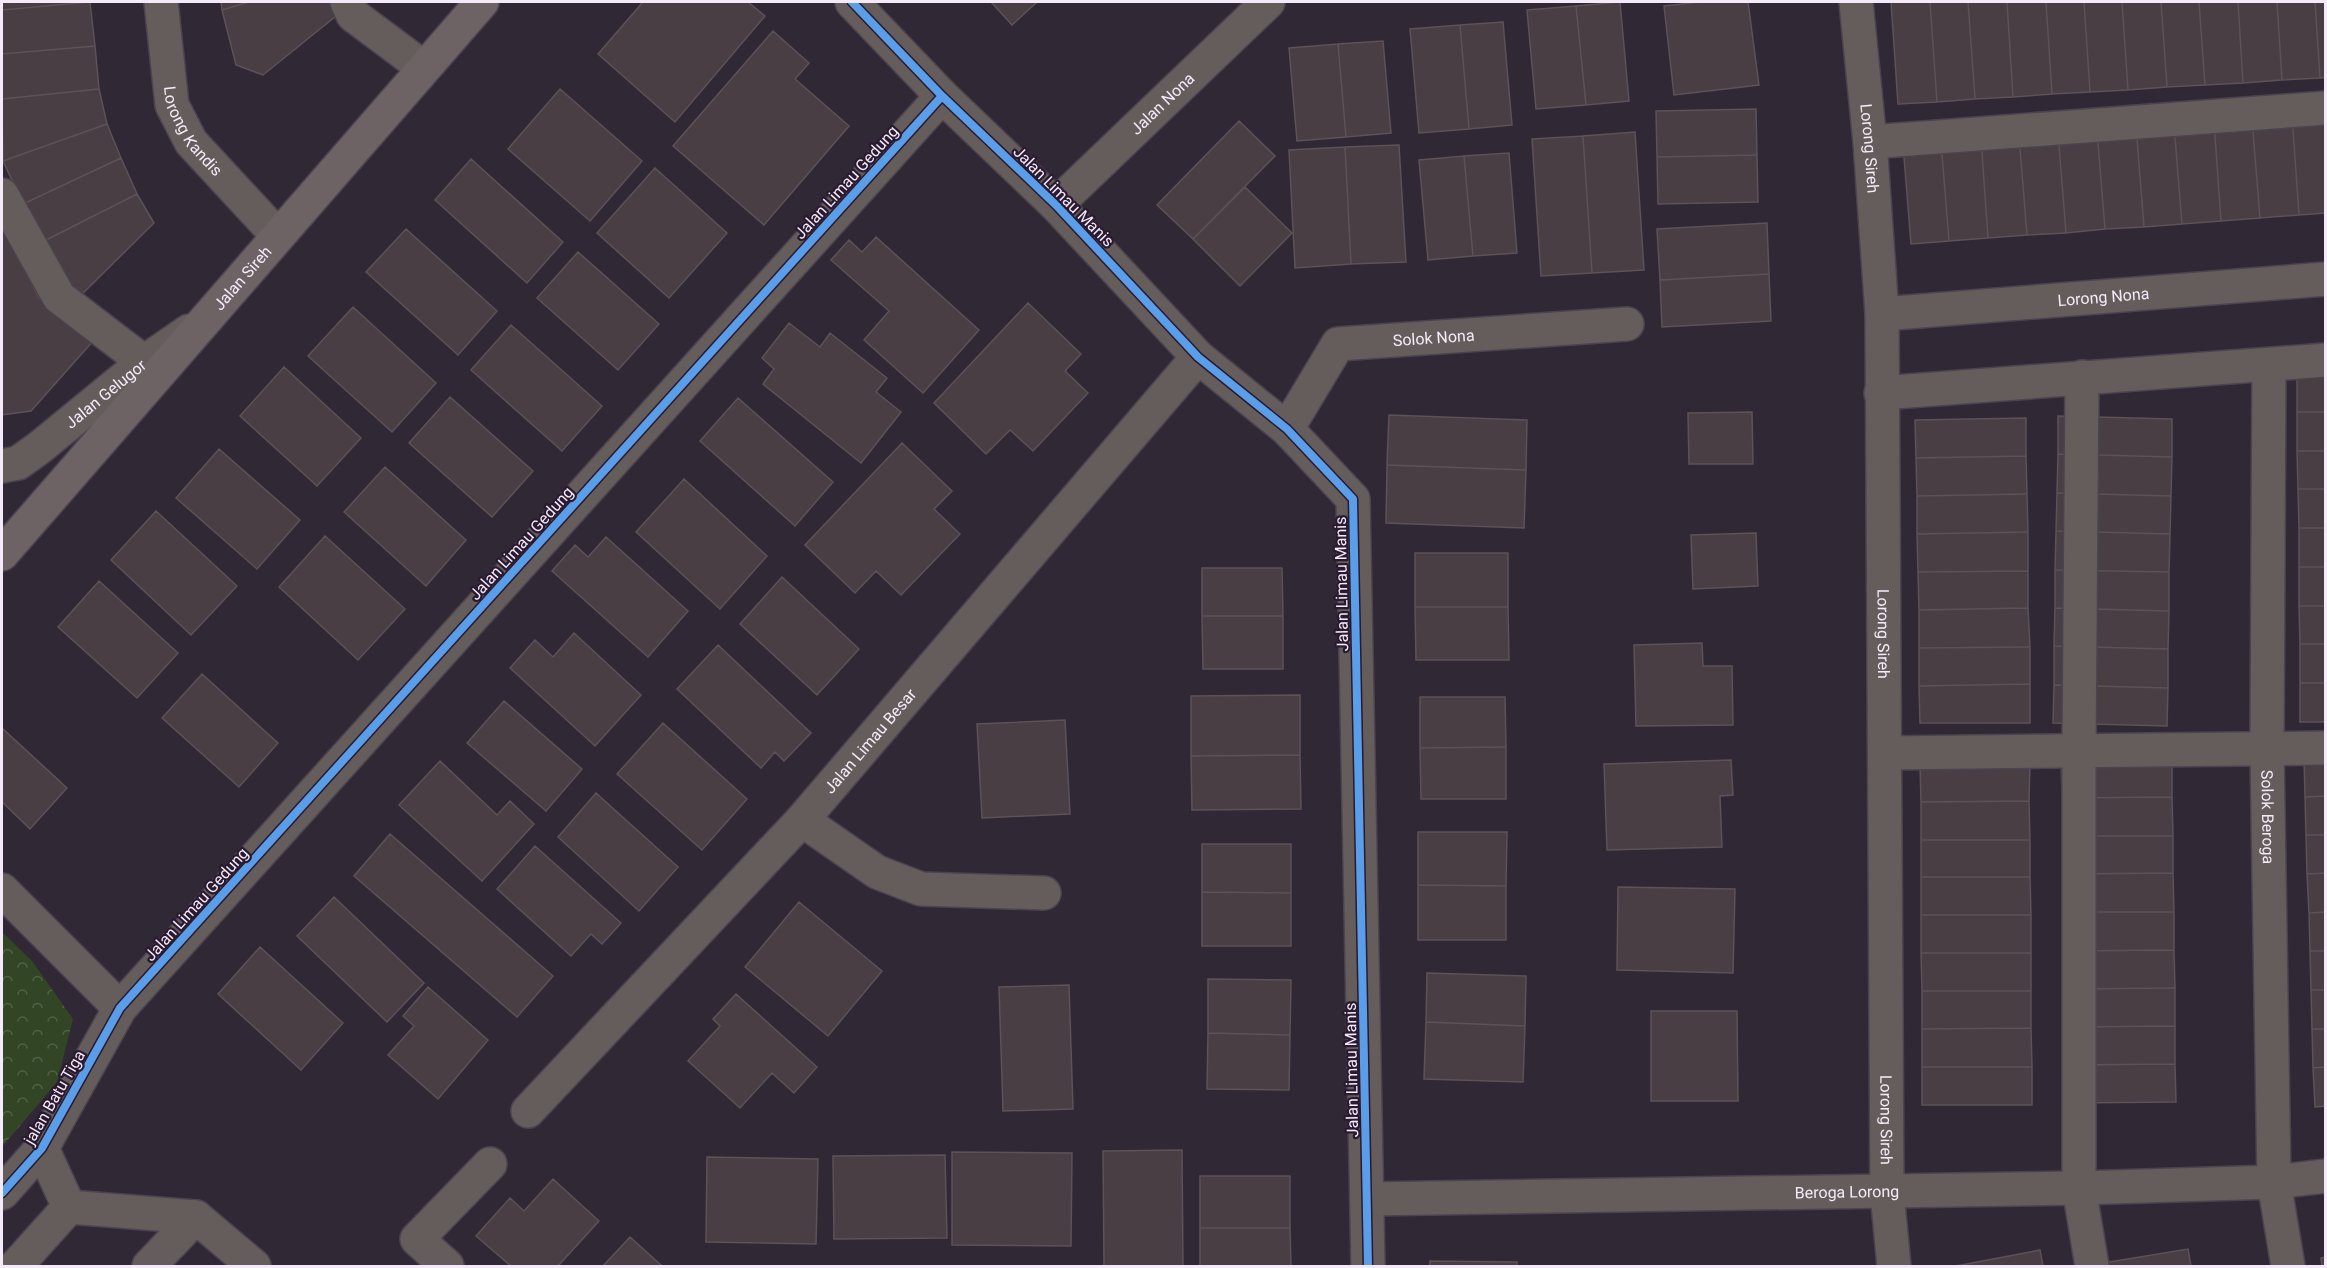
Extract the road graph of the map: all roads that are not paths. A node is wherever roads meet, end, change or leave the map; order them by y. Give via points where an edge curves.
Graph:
1 (161, 2) edge
2 (347, 2) edge
3 (482, 2) edge
4 (852, 2) edge
5 (1268, 2) edge
6 (1856, 2) edge
7 (424, 68) junction
8 (942, 96) junction
9 (2325, 108) edge
10 (1870, 142) junction
11 (2, 195) edge
12 (1056, 205) junction
13 (278, 236) junction
14 (2325, 279) edge
15 (1882, 314) junction
16 (207, 318) junction
17 (1627, 324) dead end
18 (1198, 357) junction
19 (2325, 360) edge
20 (144, 362) junction
21 (2269, 365) junction
22 (2082, 377) junction
23 (1881, 393) junction
24 (1287, 429) junction
25 (2, 466) edge
26 (2, 554) edge
27 (2325, 748) edge
28 (2267, 749) junction
29 (2079, 750) junction
30 (1885, 753) junction
31 (802, 820) junction
32 (2, 890) edge
33 (1044, 893) dead end
34 (120, 1008) junction
35 (528, 1111) dead end
36 (42, 1148) junction
37 (490, 1164) dead end
38 (2325, 1176) edge
39 (2274, 1182) junction
40 (2079, 1188) junction
41 (2, 1193) edge
42 (1887, 1193) junction
43 (1367, 1199) junction
44 (69, 1207) junction
45 (196, 1217) junction
46 (16, 1266) edge
47 (149, 1266) edge
48 (254, 1266) edge
49 (447, 1266) edge
50 (1368, 1266) edge
51 (1893, 1266) edge
52 (2092, 1266) edge
53 (2288, 1266) edge

1 - 13 street, Lorong Kandis via 172,105 191,142
2 - 7 street via 353,15
3 - 7 highway, Jalan Sireh
4 - 8 street, Jalan Limau Manis
5 - 12 street, Jalan Nona
6 - 10 street, Lorong Sireh
7 - 13 highway, Jalan Sireh
8 - 12 street, Jalan Limau Manis
8 - 34 street, Jalan Limau Gedung
9 - 10 street
10 - 15 street, Lorong Sireh
11 - 20 street via 59,297
12 - 18 street, Jalan Limau Manis
13 - 16 highway, Jalan Sireh
14 - 15 street, Lorong Nona
15 - 23 street, Lorong Sireh
16 - 20 street, Jalan Gelugor
16 - 26 highway, Jalan Sireh
17 - 24 street, Solok Nona via 1338,344
18 - 24 street, Jalan Limau Manis
18 - 31 street, Jalan Limau Besar
19 - 21 street
20 - 25 street, Jalan Gelugor via 39,448 18,463
21 - 22 street
21 - 28 street, Solok Beroga
22 - 23 street
22 - 29 street
23 - 30 street, Lorong Sireh
24 - 43 street, Jalan Limau Manis via 1353,499
27 - 28 street
28 - 29 street
28 - 39 street, Solok Beroga
29 - 30 street
29 - 40 street
30 - 42 street, Lorong Sireh
31 - 33 street via 877,872 921,889
31 - 35 street, Jalan Limau Besar
32 - 34 street
34 - 36 street, jalan Batu Tiga
36 - 41 street, jalan Batu Tiga
36 - 44 street
37 - 49 street via 417,1239
38 - 39 street, Beroga Lorong
39 - 40 street, Beroga Lorong
39 - 53 street, Solok Beroga
40 - 42 street, Beroga Lorong
40 - 52 street
42 - 43 street, Beroga Lorong
42 - 51 street, Lorong Sireh
43 - 50 street, Jalan Limau Manis
44 - 45 street
44 - 46 street
45 - 47 street
45 - 48 street

